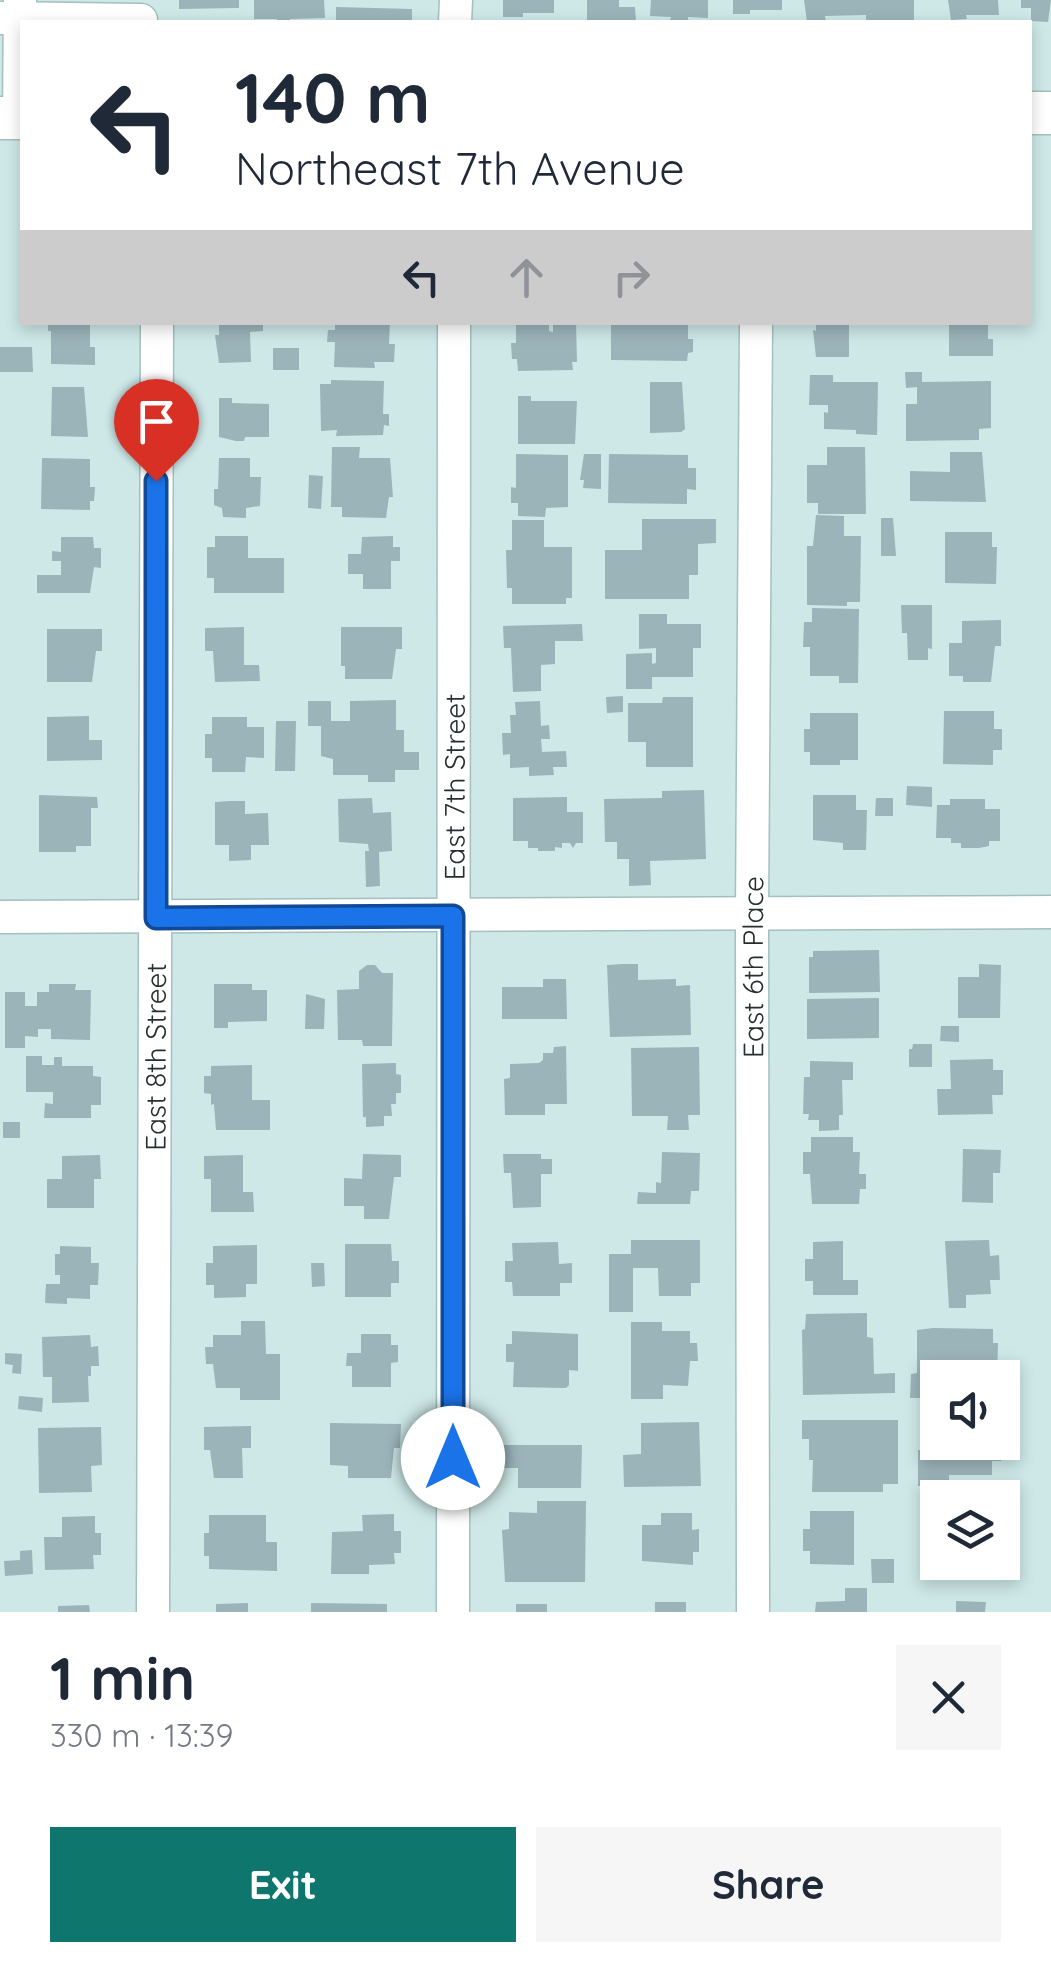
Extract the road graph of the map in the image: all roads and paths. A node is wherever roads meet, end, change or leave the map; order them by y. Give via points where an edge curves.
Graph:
1 (13, 12) edge
2 (142, 14) edge
3 (14, 118) edge
4 (157, 325) edge
5 (454, 325) edge
6 (756, 325) edge
7 (1051, 912) edge
8 (752, 914) junction
9 (453, 916) junction
10 (0, 917) edge
11 (156, 918) junction
12 (153, 1612) edge
13 (453, 1612) edge
14 (753, 1612) edge

1 - 2 street
1 - 3 street
4 - 11 street, East 8th Street
5 - 9 street, East 7th Street
6 - 8 street, East 6th Place
7 - 8 street
8 - 9 street
8 - 14 street, East 6th Place
9 - 11 street
9 - 13 street, East 7th Street
10 - 11 street
11 - 12 street, East 8th Street

